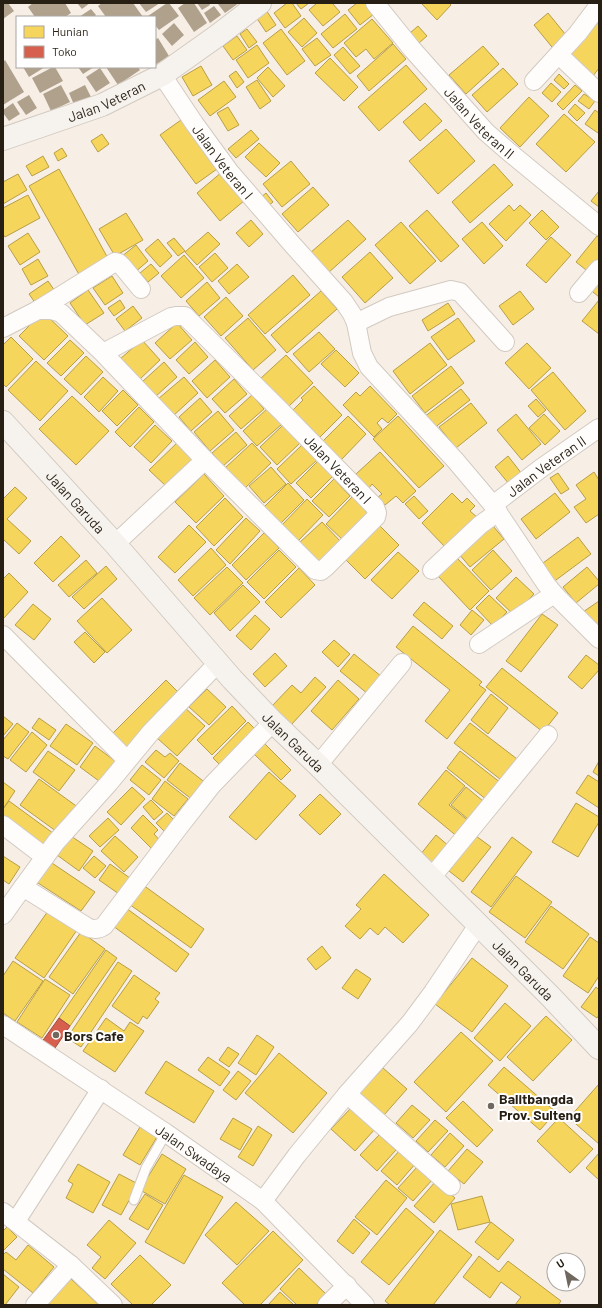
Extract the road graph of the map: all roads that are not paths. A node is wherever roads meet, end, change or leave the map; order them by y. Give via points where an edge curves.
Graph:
1 (375, 3) edge
2 (255, 4) edge
3 (599, 5) edge
4 (559, 55) junction
5 (162, 75) junction
6 (534, 81) dead end
7 (599, 94) edge
8 (3, 139) edge
9 (599, 226) edge
10 (599, 269) edge
11 (141, 289) dead end
12 (579, 293) dead end
13 (38, 310) junction
14 (356, 323) junction
15 (3, 328) edge
16 (505, 342) dead end
17 (103, 353) junction
18 (3, 422) edge
19 (599, 428) edge
20 (205, 460) junction
21 (496, 509) junction
22 (115, 544) junction
23 (432, 570) dead end
24 (554, 594) junction
25 (3, 635) edge
26 (599, 639) edge
27 (479, 644) dead end
28 (218, 663) junction
29 (402, 663) dead end
30 (273, 722) junction
31 (548, 735) dead end
32 (127, 760) junction
33 (318, 765) junction
34 (3, 825) edge
35 (45, 857) junction
36 (431, 878) junction
37 (23, 887) junction
38 (3, 915) edge
39 (478, 925) junction
40 (3, 1025) edge
41 (599, 1048) edge
42 (101, 1089) junction
43 (347, 1094) junction
44 (166, 1132) junction
45 (451, 1186) dead end
46 (134, 1200) dead end
47 (263, 1201) junction
48 (10, 1217) edge
49 (71, 1265) junction
50 (347, 1286) junction
51 (35, 1305) edge
52 (113, 1305) edge
53 (326, 1305) edge
54 (365, 1305) edge

1 - 9 street, Jalan Veteran II via 486,132
2 - 5 street, Jalan Veteran
3 - 4 street
4 - 6 street
4 - 7 street
5 - 8 street, Jalan Veteran via 102,105
5 - 14 street, Jalan Veteran I via 229,171 344,302
10 - 12 street
11 - 13 street via 122,266 115,262
13 - 15 street
13 - 17 street, Jalan Veteran I via 62,313
14 - 16 street via 389,307 451,290 460,292
14 - 21 street, Jalan Veteran I via 362,353 369,367 455,460
17 - 20 street, Jalan Veteran I
17 - 20 street, Jalan Veteran I via 171,317 185,316 375,507 377,513 326,567 321,571 316,570
18 - 22 street, Jalan Garuda
19 - 21 street, Jalan Veteran II via 540,469
20 - 22 street
21 - 23 street, Jalan Veteran II
21 - 24 street, Jalan Veteran I
22 - 28 street, Jalan Garuda
24 - 26 street, Jalan Veteran I
24 - 27 street
25 - 32 street
28 - 30 street, Jalan Garuda
28 - 32 street
29 - 33 street
30 - 33 street, Jalan Garuda
30 - 37 street via 212,785 100,929 87,928
31 - 36 street
32 - 35 street
33 - 36 street, Jalan Garuda
34 - 35 street
35 - 37 street
36 - 39 street, Jalan Garuda
37 - 38 street
39 - 41 street, Jalan Garuda
39 - 43 street via 410,1023
40 - 42 street, Jalan Swadaya
42 - 44 street, Jalan Swadaya
42 - 48 street
43 - 45 street
43 - 47 street
44 - 46 lane via 146,1168
44 - 47 street, Jalan Swadaya
47 - 50 street, Jalan Swadaya
48 - 49 street
49 - 51 street
49 - 52 street
50 - 53 street
50 - 54 street, Jalan Swadaya

